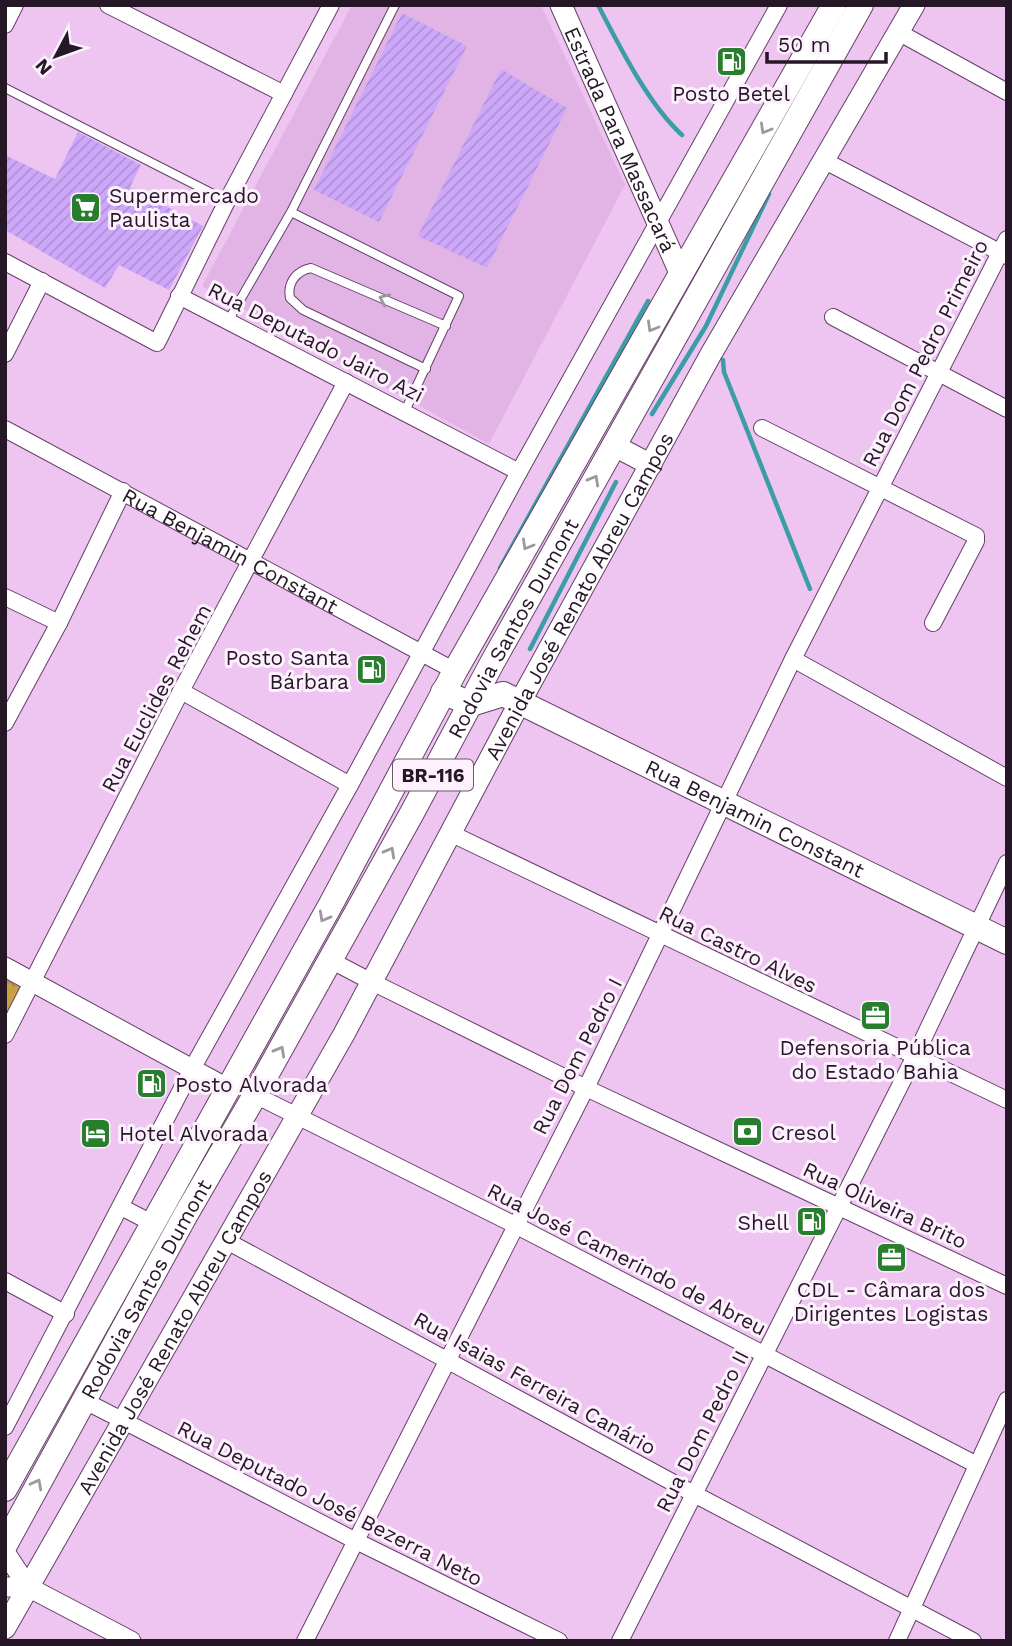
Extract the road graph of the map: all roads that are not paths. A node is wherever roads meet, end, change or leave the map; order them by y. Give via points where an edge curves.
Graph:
1 (15, 5) edge
2 (108, 5) edge
3 (331, 5) edge
4 (395, 5) edge
5 (561, 5) edge
6 (779, 5) edge
7 (834, 5) edge
8 (861, 5) edge
9 (914, 5) edge
10 (5, 25) edge
11 (898, 32) junction
12 (5, 88) edge
13 (1007, 92) edge
14 (284, 94) junction
15 (823, 160) junction
16 (227, 201) junction
17 (291, 212) junction
18 (658, 222) junction
19 (1004, 250) edge
20 (5, 262) edge
21 (681, 275) junction
22 (41, 281) junction
23 (179, 296) junction
24 (833, 317) dead end
25 (228, 321) junction
26 (446, 326) junction
27 (5, 354) edge
28 (426, 369) junction
29 (938, 373) junction
30 (346, 382) junction
31 (1007, 409) edge
32 (405, 411) junction
33 (762, 428) dead end
34 (5, 429) edge
35 (614, 445) junction
36 (651, 465) junction
37 (519, 472) junction
38 (880, 487) junction
39 (123, 491) junction
40 (251, 562) junction
41 (5, 597) edge
42 (59, 623) junction
43 (933, 623) dead end
44 (467, 649) junction
45 (419, 652) junction
46 (793, 659) junction
47 (492, 663) junction
48 (449, 682) junction
49 (181, 691) junction
50 (512, 698) junction
51 (471, 704) junction
52 (5, 723) edge
53 (1007, 778) edge
54 (349, 785) junction
55 (724, 801) junction
56 (452, 834) junction
57 (1007, 863) edge
58 (976, 926) junction
59 (661, 935) junction
60 (1007, 942) edge
61 (330, 960) junction
62 (5, 967) edge
63 (372, 982) junction
64 (34, 983) junction
65 (5, 1035) edge
66 (915, 1056) junction
67 (192, 1069) junction
68 (227, 1088) junction
69 (586, 1088) junction
70 (255, 1095) junction
71 (1007, 1100) edge
72 (296, 1116) junction
73 (840, 1206) junction
74 (121, 1207) junction
75 (152, 1223) junction
76 (515, 1225) junction
77 (225, 1240) junction
78 (5, 1281) edge
79 (1007, 1286) edge
80 (66, 1314) junction
81 (764, 1355) junction
82 (447, 1359) junction
83 (82, 1400) junction
84 (1007, 1400) edge
85 (12, 1401) edge
86 (122, 1420) junction
87 (5, 1427) edge
88 (977, 1465) junction
89 (5, 1489) edge
90 (694, 1494) junction
91 (356, 1541) junction
92 (5, 1545) edge
93 (5, 1552) edge
94 (5, 1587) edge
95 (28, 1587) junction
96 (910, 1609) junction
97 (5, 1628) edge
98 (131, 1641) edge
99 (305, 1641) edge
100 (559, 1641) edge
101 (620, 1641) edge
102 (897, 1641) edge
103 (973, 1641) edge

1 - 10 street
2 - 14 street
3 - 14 street
4 - 17 lane
5 - 18 main road, Estrada Para Massacará
6 - 18 street
7 -> 21 main road, Rodovia Santos Dumont / BR-116
8 - 35 main road, Rodovia Santos Dumont / BR-116
9 - 11 main road, Avenida José Renato Abreu Campos
11 - 13 street
11 - 15 main road, Avenida José Renato Abreu Campos
12 - 16 lane
14 - 16 street
15 - 19 street
15 - 36 main road, Avenida José Renato Abreu Campos
16 - 23 street
17 - 25 lane
17 - 26 lane via 457,294 459,300
18 - 21 main road, Estrada Para Massacará
18 - 37 street
19 - 29 street, Rua Dom Pedro Primeiro
20 - 22 street, Rua Deputado Jairo Azi
21 -> 44 main road, Rodovia Santos Dumont / BR-116
22 - 23 street, Rua Deputado Jairo Azi via 157,342
22 - 27 street
23 - 25 street, Rua Deputado Jairo Azi
24 - 29 street
25 - 30 street, Rua Deputado Jairo Azi
26 - 28 lane
26 -> 28 lane via 311,268 290,283 290,298 303,310
28 - 32 lane
29 - 31 street
29 - 38 street, Rua Dom Pedro Primeiro
30 - 32 street, Rua Deputado Jairo Azi
30 - 40 street, Rua Euclides Rehem
32 - 37 street, Rua Deputado Jairo Azi
33 - 38 street
34 - 39 street, Rua Benjamin Constant
35 - 36 main road
47 -> 35 main road, Rodovia Santos Dumont / BR-116
36 - 50 main road, Avenida José Renato Abreu Campos
37 - 45 street
38 - 43 street via 976,536
38 - 46 street, Rua Dom Pedro I
39 - 40 street, Rua Benjamin Constant
39 - 42 street
40 - 45 street, Rua Benjamin Constant
40 - 49 street, Rua Euclides Rehem
41 - 42 street
42 - 52 street
44 - 47 main road
44 - 48 main road, Rodovia Santos Dumont / BR-116
45 - 48 street, Rua Benjamin Constant
45 - 54 street
46 - 53 street
46 - 55 street, Rua Dom Pedro I
47 - 50 main road
47 - 51 main road, Rodovia Santos Dumont / BR-116
48 - 51 main road, Rua Benjamin Constant
48 -> 68 main road, Rodovia Santos Dumont / BR-116
49 - 54 street
49 - 64 street, Rua Euclides Rehem
50 - 51 main road
50 - 55 main road, Rua Benjamin Constant
50 - 56 main road, Avenida José Renato Abreu Campos
61 -> 51 main road, Rodovia Santos Dumont / BR-116
54 - 67 street
55 - 58 main road, Rua Benjamin Constant
55 - 59 street, Rua Dom Pedro I
56 - 59 street, Rua Castro Alves
56 - 63 main road, Avenida José Renato Abreu Campos
57 - 58 street, Rua Dom Pedro II
58 - 60 main road, Rua Benjamin Constant
58 - 66 street, Rua Dom Pedro II
59 - 66 street, Rua Castro Alves
59 - 69 street, Rua Dom Pedro I
61 - 63 street, Rua Oliveira Brito
70 -> 61 main road, Rodovia Santos Dumont / BR-116
62 - 64 street
63 - 69 street, Rua Oliveira Brito
63 - 72 main road, Avenida José Renato Abreu Campos
64 - 65 street, Rua Euclides Rehem
64 - 67 street
66 - 71 street, Rua Castro Alves
66 - 73 street, Rua Dom Pedro II
67 - 68 street
67 - 74 street
68 - 75 main road, Rodovia Santos Dumont / BR-116
69 - 73 street, Rua Oliveira Brito
69 - 76 street, Rua Dom Pedro I
70 - 72 street, Rua José Camerindo de Abreu
70 - 83 main road, Rodovia Santos Dumont / BR-116
72 - 76 street, Rua José Camerindo de Abreu
72 - 77 main road, Avenida José Renato Abreu Campos
73 - 79 street, Rua Oliveira Brito
73 - 81 street, Rua Dom Pedro II
74 - 75 street
74 - 80 street
75 - 89 main road, Rodovia Santos Dumont / BR-116
76 - 81 street, Rua José Camerindo de Abreu
76 - 82 street, Rua Dom Pedro I
77 - 82 street, Rua Isaias Ferreira Canário
77 - 86 main road, Avenida José Renato Abreu Campos
78 - 80 street
80 - 85 street
81 - 88 street, Rua José Camerindo de Abreu
81 - 90 street, Rua Dom Pedro II
82 - 90 street, Rua Isaias Ferreira Canário
82 - 91 street, Rua Dom Pedro I
83 - 86 street, Rua Deputado José Bezerra Neto
92 -> 83 main road, Rodovia Santos Dumont / BR-116
84 - 88 street
85 - 87 street
86 - 91 street, Rua Deputado José Bezerra Neto
86 - 95 main road, Avenida José Renato Abreu Campos
88 - 96 street
90 - 96 street, Rua Isaias Ferreira Canário
90 - 101 street, Rua Dom Pedro II
91 - 99 street, Rua Dom Pedro I
91 - 100 street, Rua Deputado José Bezerra Neto
93 - 95 street
94 - 95 street
95 - 97 main road, Avenida José Renato Abreu Campos
95 - 98 street
96 - 102 street
96 - 103 street, Rua Isaias Ferreira Canário

